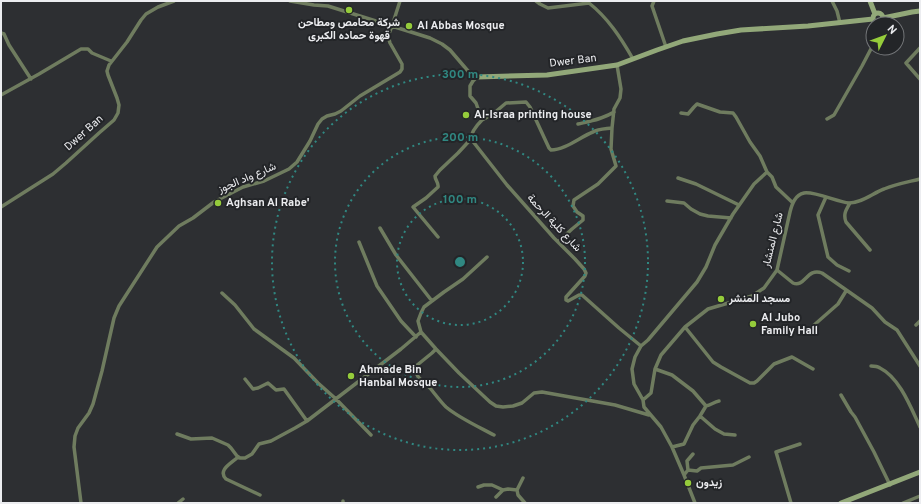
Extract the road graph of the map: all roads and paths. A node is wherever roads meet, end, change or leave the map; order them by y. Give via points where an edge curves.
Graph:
1 (174, 1) edge
2 (290, 1) edge
3 (400, 1) edge
4 (536, 1) edge
5 (654, 1) edge
6 (832, 1) edge
7 (870, 1) edge
8 (579, 2) edge
9 (322, 3) edge
10 (920, 11) edge
11 (875, 14) joint
12 (882, 16) edge
13 (893, 16) edge
14 (865, 22) edge
15 (840, 23) junction
16 (392, 26) junction
17 (1, 34) edge
18 (666, 47) junction
19 (920, 48) edge
20 (867, 56) edge
21 (633, 59) junction
22 (111, 61) junction
23 (617, 65) junction
24 (477, 78) junction
25 (31, 79) junction
26 (920, 79) edge
27 (1, 95) edge
28 (614, 112) junction
29 (681, 113) dead end
30 (827, 119) dead end
31 (482, 120) junction
32 (578, 124) dead end
33 (612, 128) junction
34 (471, 139) junction
35 (767, 172) junction
36 (678, 178) dead end
37 (920, 179) edge
38 (826, 197) junction
39 (667, 201) dead end
40 (793, 203) junction
41 (850, 203) junction
42 (739, 205) junction
43 (1, 207) edge
44 (730, 218) junction
45 (380, 228) dead end
46 (438, 237) dead end
47 (359, 242) dead end
48 (558, 242) junction
49 (870, 250) dead end
50 (487, 257) dead end
51 (777, 270) junction
52 (849, 271) dead end
53 (846, 291) junction
54 (222, 293) dead end
55 (432, 301) junction
56 (920, 321) edge
57 (916, 325) dead end
58 (685, 327) junction
59 (421, 332) junction
60 (805, 332) dead end
61 (416, 337) junction
62 (641, 346) junction
63 (436, 349) junction
64 (871, 366) dead end
65 (920, 366) edge
66 (655, 369) junction
67 (813, 369) dead end
68 (245, 379) dead end
69 (841, 395) dead end
70 (336, 399) junction
71 (643, 400) junction
72 (719, 401) dead end
73 (706, 406) junction
74 (650, 415) junction
75 (700, 416) junction
76 (307, 421) junction
77 (920, 427) edge
78 (177, 434) dead end
79 (371, 435) dead end
80 (494, 435) dead end
81 (736, 435) dead end
82 (800, 444) dead end
83 (672, 447) junction
84 (693, 454) dead end
85 (749, 456) dead end
86 (238, 457) junction
87 (688, 470) junction
88 (920, 472) edge
89 (684, 475) junction
90 (523, 478) dead end
91 (890, 485) junction
92 (478, 487) dead end
93 (503, 490) junction
94 (517, 490) junction
95 (260, 495) dead end
96 (920, 496) edge
97 (496, 497) dead end
98 (182, 499) dead end
99 (81, 503) edge
100 (178, 503) edge
101 (525, 503) edge
102 (694, 503) edge
103 (791, 503) edge
104 (841, 503) edge
105 (903, 503) edge

1 - 22 street via 158,6 146,14
2 - 9 street via 314,5
3 - 16 street, شارع واد الجوز
4 - 8 street via 548,8
5 - 18 street via 652,6
6 - 15 street
7 - 11 street
8 - 21 street via 589,3 599,11 615,29
9 - 16 street
10 - 13 street
11 - 12 street
14 - 15 street, Dwer Ban
15 - 18 street, Dwer Ban via 741,30 683,41
16 - 24 street via 442,44
16 - 99 street, شارع واد الجوز via 388,39 402,64 400,72 360,96 341,111 322,119 297,162 289,169 214,202 180,226 157,248 144,267 114,318 93,404 75,436 74,448
17 - 25 street via 4,34
18 - 21 street, Dwer Ban
19 - 26 street via 906,63
20 - 30 street via 834,115
21 - 23 street, Dwer Ban
22 - 25 street via 88,49 80,49
22 - 43 street, Dwer Ban via 107,73 119,105 115,118 53,174
23 - 24 street, Dwer Ban via 547,75
23 - 28 street via 621,89
24 - 31 street via 470,86 470,96
25 - 27 street
28 - 32 street
28 - 33 street
29 - 35 street via 688,114 697,104 720,112 732,113 760,156
31 - 33 street via 506,103 526,102 551,150 557,150 595,131
31 - 34 street via 473,131
33 - 48 street via 611,149 616,166 598,184 574,200 573,206 583,216 583,220
34 - 46 street via 435,176 438,187 413,207
34 - 48 street, شارع كلية الرحمة via 507,185
35 - 40 street via 776,187
35 - 42 street via 754,184
36 - 42 street
37 - 41 street via 883,189
38 - 40 street, شارع المنشار via 805,193 796,197
38 - 41 street, شارع المنشار
38 - 52 street via 818,215 828,257
39 - 44 street via 684,203 700,214
40 - 51 street, شارع المنشار
41 - 49 street via 844,212 846,222
42 - 44 street
44 - 62 street via 697,282
45 - 55 street via 396,255
47 - 61 street via 377,286 401,321
48 - 62 street, شارع كلية الرحمة via 586,272 566,300 582,295
50 - 55 street via 463,279
51 - 53 street via 797,284 812,273 819,272
51 - 58 street, شارع المنشار via 764,288 752,296 708,309
53 - 60 street via 838,304
53 - 65 street via 872,308 897,330
54 - 70 street via 254,329 294,358
55 - 59 street via 424,307 420,315 418,321
56 - 57 street
58 - 66 street, شارع المنشار via 661,354
58 - 67 street via 713,362 750,383 757,381 774,364 792,357
59 - 61 street
59 - 63 street
61 - 70 street
62 - 71 street via 632,368 634,384
63 - 74 street via 496,406 513,406 522,403 534,393 542,392 616,405
63 - 80 street via 416,366 415,371 419,378 449,409
64 - 77 street via 879,367 890,375 907,400
66 - 71 street, شارع المنشار via 651,393
66 - 73 street via 672,375 693,391
68 - 76 street via 253,389 268,383 276,390 284,389
69 - 91 street
70 - 76 street
70 - 79 street
71 - 74 street via 644,407
72 - 73 street
73 - 75 street
74 - 83 street via 661,427
75 - 81 street via 724,434
75 - 83 street via 684,444
76 - 86 street via 271,441 259,444 250,456
78 - 86 street via 191,440 212,438 230,446
82 - 103 street via 776,452
83 - 89 street
84 - 87 street via 687,461
85 - 87 street via 733,465
86 - 95 street via 223,470 223,476
87 - 89 street
88 - 91 street
89 - 102 street
90 - 94 street
91 - 104 street
92 - 93 street via 492,485
93 - 94 street
93 - 97 street
94 - 101 street
96 - 105 street
98 - 100 street

